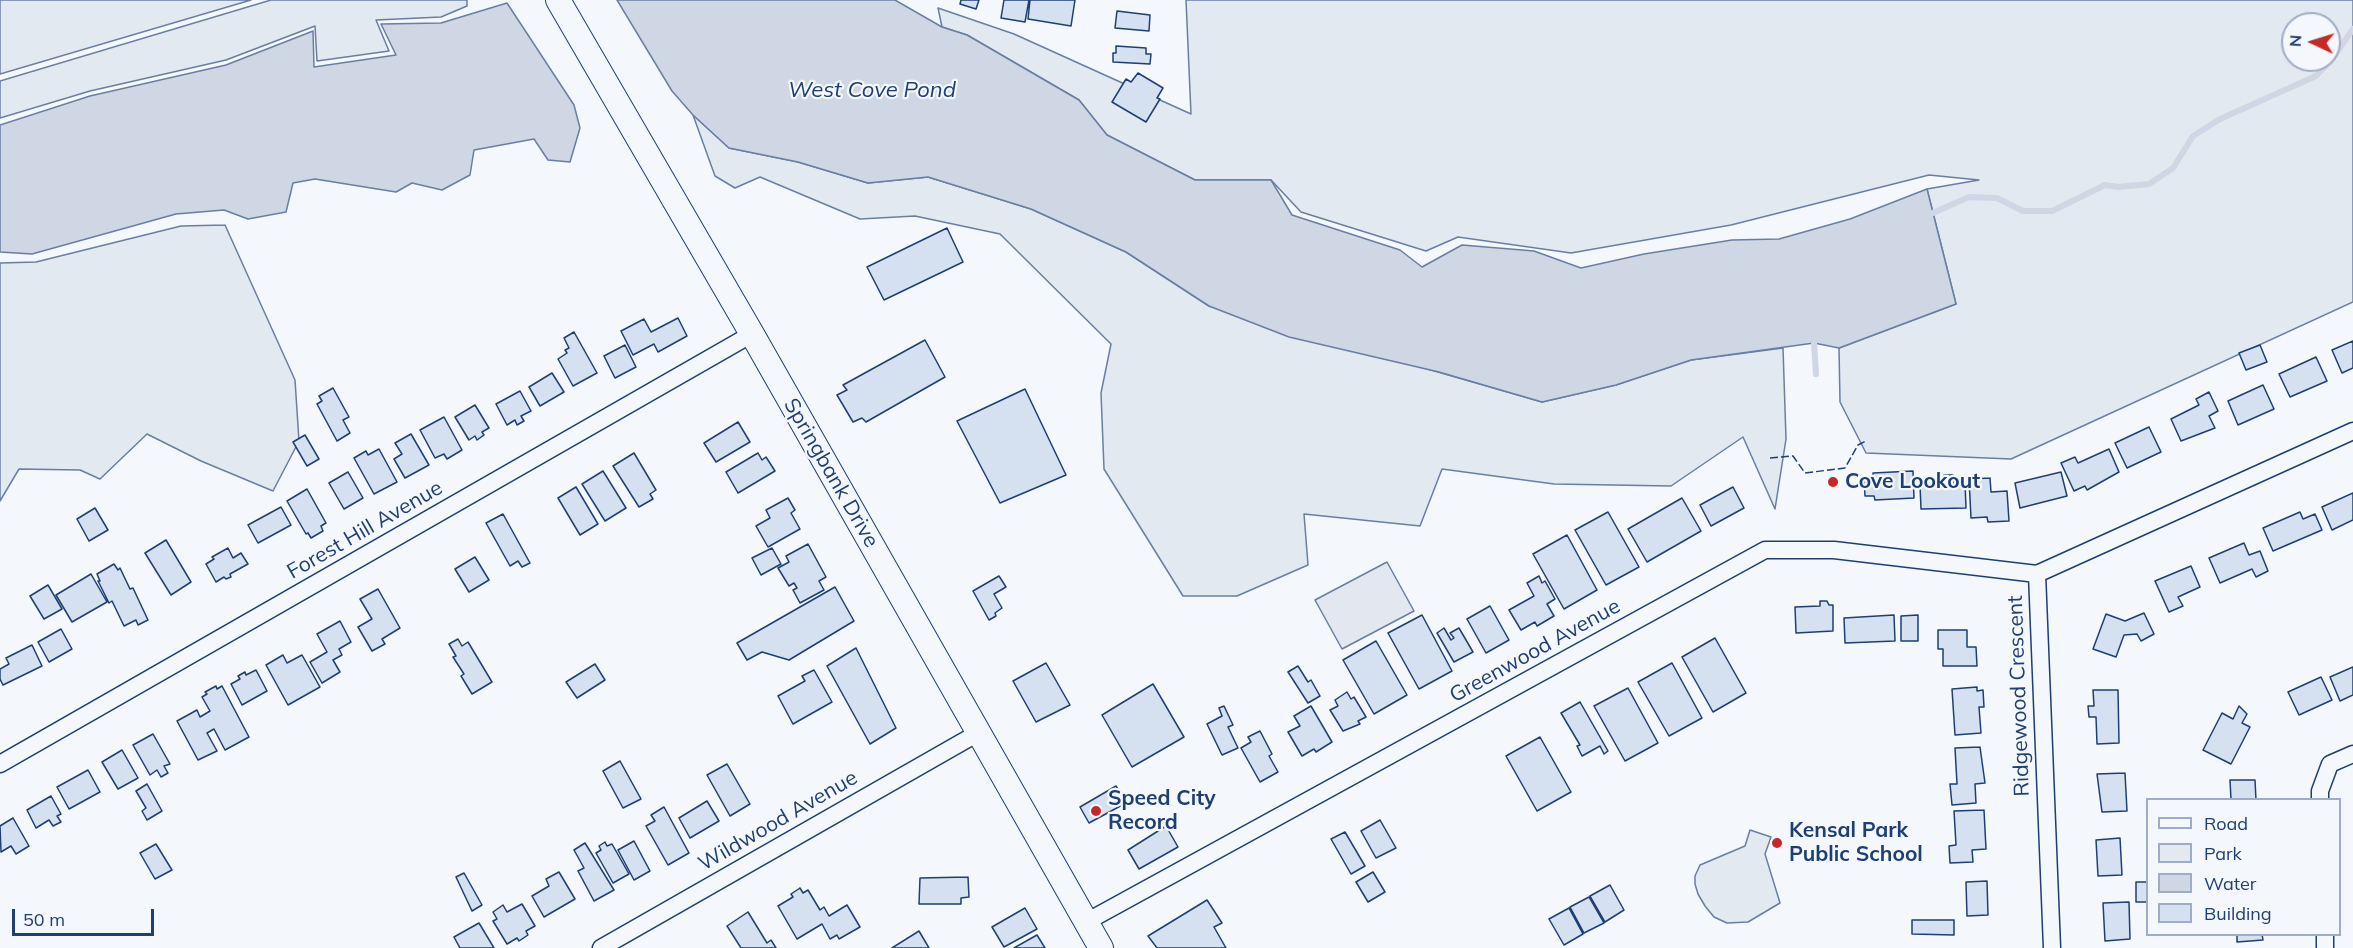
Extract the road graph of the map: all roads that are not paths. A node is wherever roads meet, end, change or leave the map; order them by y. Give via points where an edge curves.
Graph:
1 (558, 0) edge
2 (752, 334) junction
3 (2353, 431) edge
4 (2037, 574) junction
5 (978, 733) junction
6 (2353, 754) edge
7 (0, 764) edge
8 (2320, 798) edge
9 (1086, 922) junction
10 (601, 948) edge
11 (1101, 948) edge
12 (2052, 948) edge

1 - 2 main road, Springbank Drive
2 - 5 main road, Springbank Drive
2 - 7 street, Forest Hill Avenue
3 - 4 street, Ridgewood Crescent
4 - 9 street, Greenwood Avenue via 1834,550 1765,550
4 - 12 street, Ridgewood Crescent
5 - 9 main road, Springbank Drive
5 - 10 street, Wildwood Avenue
6 - 8 street via 2330,764
9 - 11 main road, Springbank Drive

